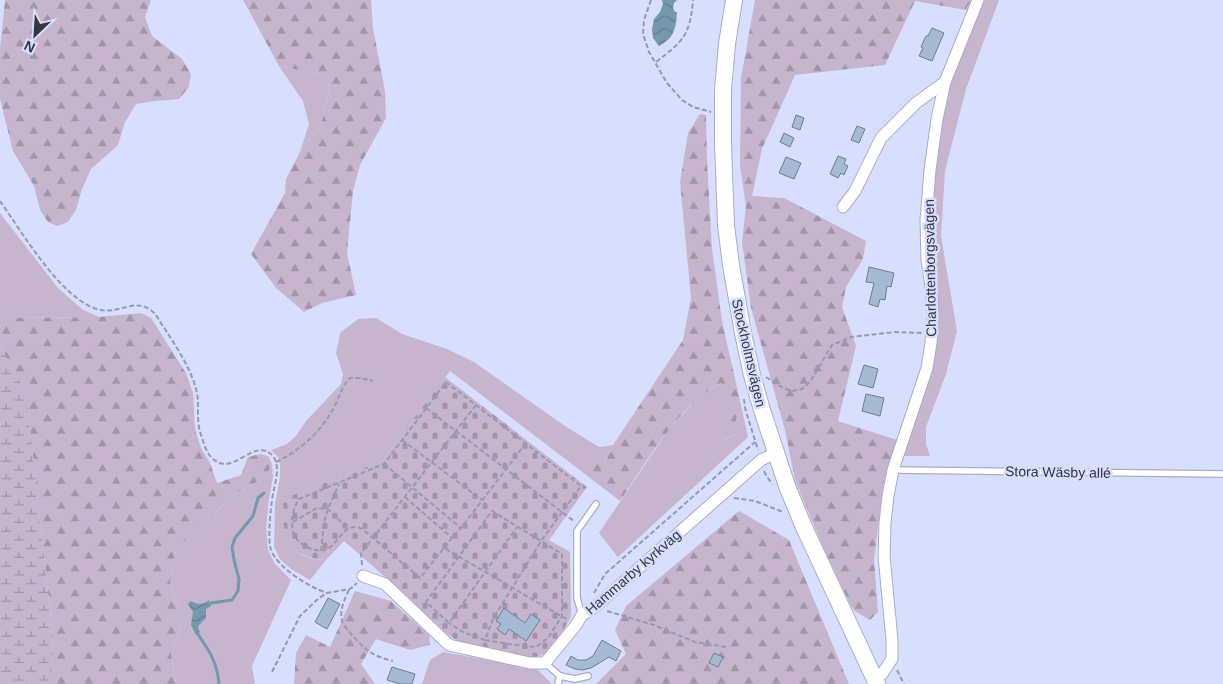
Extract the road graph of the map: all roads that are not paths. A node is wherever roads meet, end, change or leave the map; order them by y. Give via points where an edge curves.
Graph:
1 (734, 0) edge
2 (978, 0) edge
3 (945, 82) junction
4 (843, 207) dead end
5 (776, 453) junction
6 (893, 470) junction
7 (1223, 474) edge
8 (596, 504) dead end
9 (363, 576) road end
10 (582, 614) junction
11 (545, 662) junction
12 (560, 676) junction
13 (588, 676) dead end
14 (876, 682) edge
15 (558, 684) edge

1 - 5 street, Stockholmsvägen via 723,90 726,225 752,375
2 - 3 street, Charlottenborgsvägen
3 - 4 street via 916,103 881,138 855,191
3 - 6 street, Charlottenborgsvägen via 931,161 926,220 932,334 927,368
5 - 10 street, Hammarby kyrkväg via 761,460 595,607
5 - 14 street, Stockholmsvägen via 803,525
6 - 7 lane, Stora Wäsby allé
6 - 14 street, Charlottenborgsvägen via 884,556 892,659
8 - 10 lane via 576,531 577,598
9 - 11 street via 385,584 449,645 530,663
10 - 11 street, Hammarby kyrkväg
11 - 12 lane
12 - 13 lane via 574,679
12 - 15 lane

